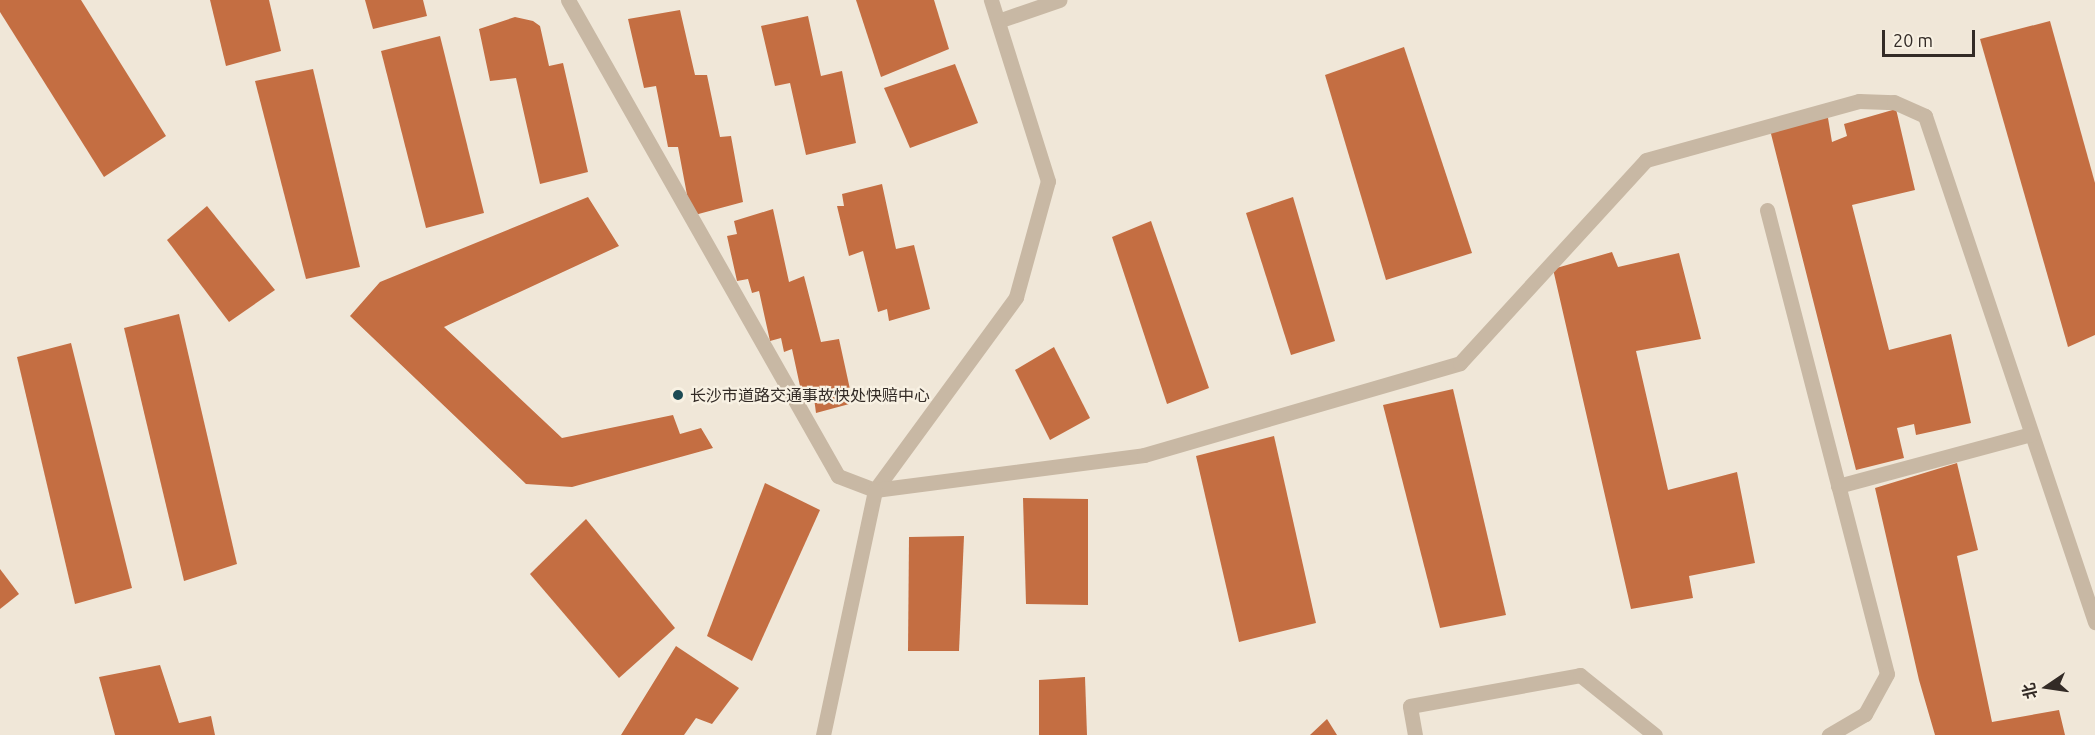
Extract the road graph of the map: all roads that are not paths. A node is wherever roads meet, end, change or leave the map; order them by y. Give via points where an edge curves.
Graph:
1 (568, 0) edge
2 (991, 0) edge
3 (1059, 0) edge
4 (998, 21) junction
5 (1767, 210) dead end
6 (2031, 434) junction
7 (1838, 486) junction
8 (875, 490) junction
9 (2095, 622) edge
10 (823, 735) edge
11 (1415, 735) edge
12 (1655, 735) edge
13 (1829, 735) edge

1 - 8 street via 838,476
2 - 4 street
3 - 4 street
4 - 8 street via 1048,181 1016,297
5 - 7 street
6 - 7 street
6 - 8 street via 1925,116 1894,102 1859,101 1646,160 1460,363 1144,455
6 - 9 street
7 - 13 street via 1887,674 1865,714
8 - 10 street
11 - 12 street via 1410,706 1580,675

